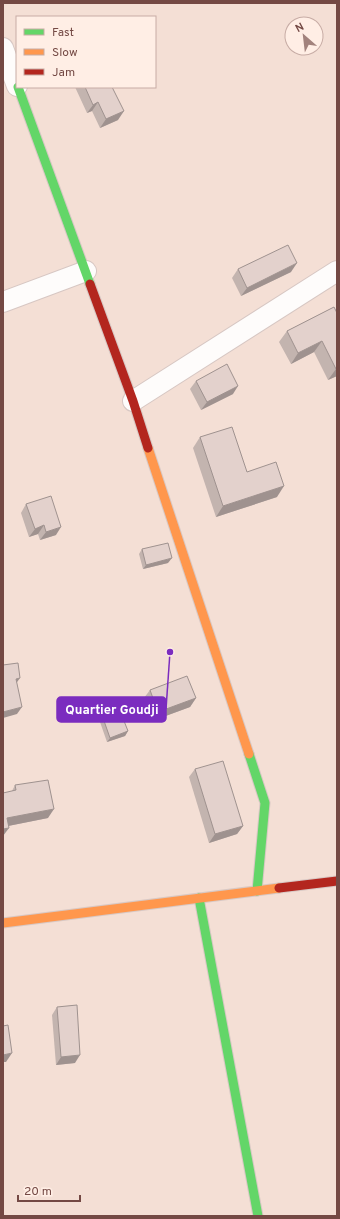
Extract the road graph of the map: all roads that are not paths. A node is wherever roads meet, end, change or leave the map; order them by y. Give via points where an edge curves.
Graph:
1 (3, 48) edge
2 (16, 83) edge
3 (18, 88) edge
4 (86, 271) junction
5 (337, 271) edge
6 (3, 302) edge
7 (132, 401) junction
8 (337, 881) edge
9 (257, 891) junction
10 (200, 898) junction
11 (3, 923) edge
12 (258, 1216) edge

1 - 2 street
3 - 4 street
4 - 6 street
4 - 7 street
5 - 7 street
7 - 9 street via 265,802
8 - 9 street
9 - 10 street
10 - 11 street
10 - 12 street

